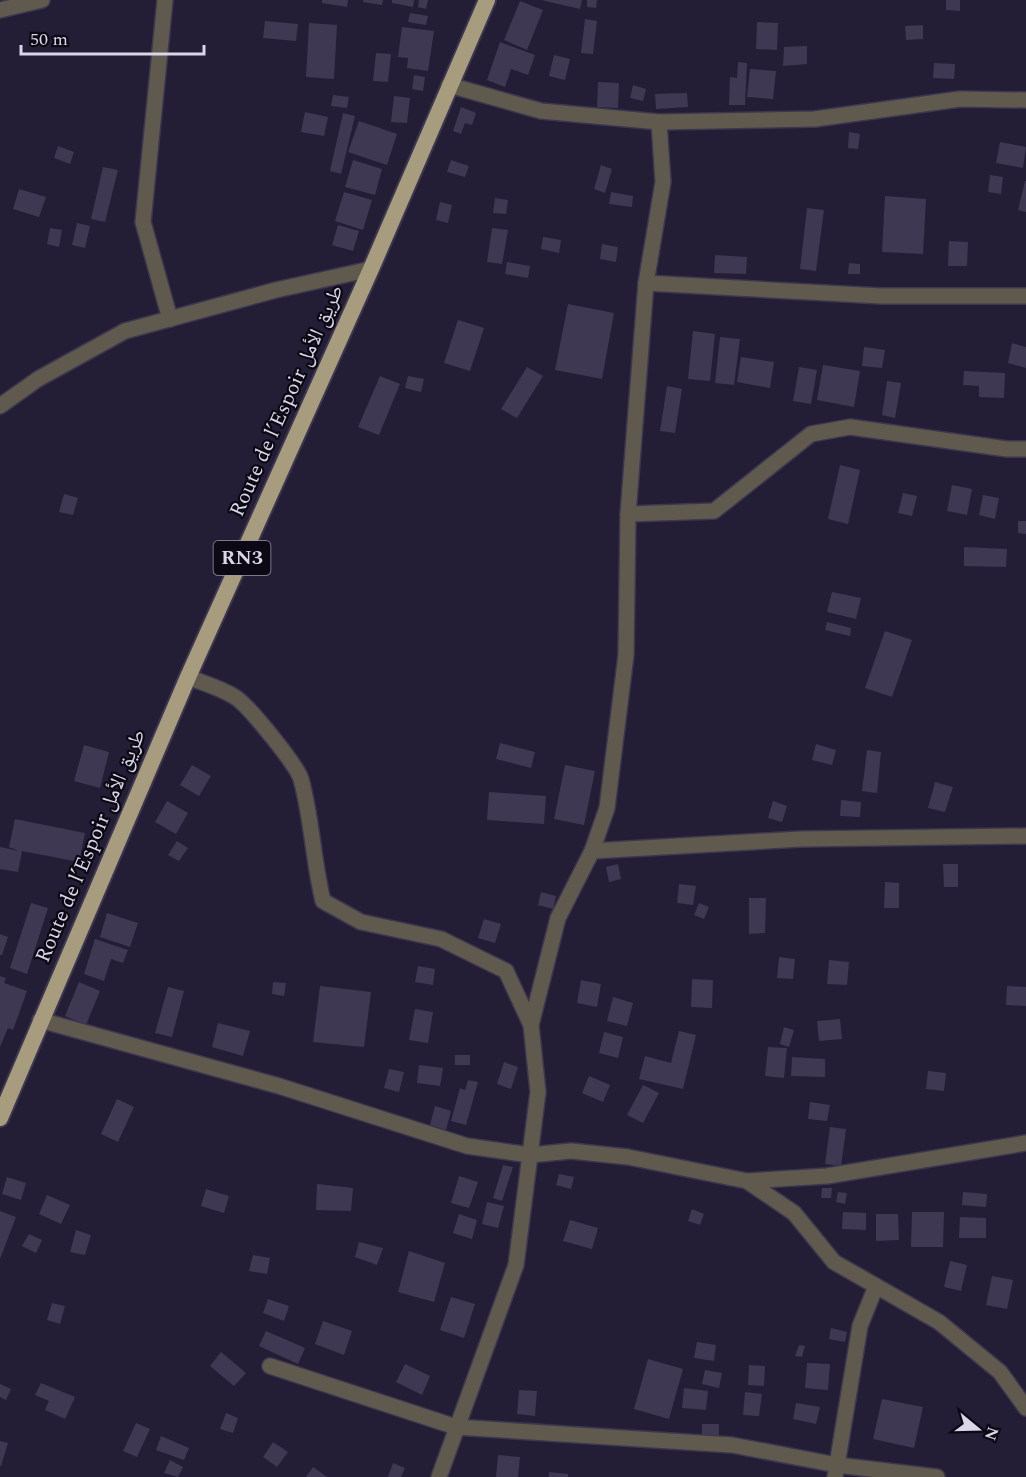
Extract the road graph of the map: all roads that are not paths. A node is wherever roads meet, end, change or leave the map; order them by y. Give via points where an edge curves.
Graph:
1 (42, 0) edge
2 (165, 0) edge
3 (487, 0) edge
4 (0, 10) edge
5 (449, 85) junction
6 (1026, 100) edge
7 (659, 122) junction
8 (371, 269) junction
9 (646, 283) junction
10 (1026, 296) edge
11 (170, 318) junction
12 (0, 406) edge
13 (1026, 449) edge
14 (628, 514) junction
15 (188, 677) junction
16 (1026, 836) edge
17 (592, 851) junction
18 (40, 1020) junction
19 (531, 1025) junction
20 (0, 1118) edge
21 (1026, 1143) edge
22 (530, 1155) junction
23 (747, 1181) junction
24 (876, 1286) junction
25 (270, 1366) dead end
26 (1026, 1408) edge
27 (456, 1427) junction
28 (836, 1471) edge
29 (439, 1477) edge
30 (937, 1477) edge

1 - 4 street
2 - 11 street via 143,222
3 - 5 highway, Route de l’Espoir طريق الأمل / RN3
5 - 7 street via 541,111
5 - 8 highway, Route de l’Espoir طريق الأمل / RN3
6 - 7 street via 960,99 815,119
7 - 9 street via 663,182
8 - 11 street
8 - 15 highway, Route de l’Espoir طريق الأمل / RN3
9 - 10 street via 881,296
9 - 14 street
11 - 12 street via 124,331 38,379
13 - 14 street via 850,427 811,434 714,511
14 - 17 street via 626,655 607,808
15 - 18 highway, Route de l’Espoir طريق الأمل / RN3
15 - 19 street via 236,697 300,776 323,901 361,922 441,939 506,971
16 - 17 street via 801,839
17 - 19 street via 558,918
18 - 20 highway, Route de l’Espoir طريق الأمل / RN3
18 - 22 street via 279,1086 467,1146
19 - 22 street via 538,1092
21 - 23 street via 827,1176
22 - 23 street via 571,1151 628,1157
22 - 27 street via 516,1265
23 - 24 street via 794,1213 834,1262
24 - 26 street via 939,1322 1000,1372
24 - 28 street via 860,1326
25 - 27 street
27 - 28 street via 732,1446
27 - 29 street
28 - 30 street

